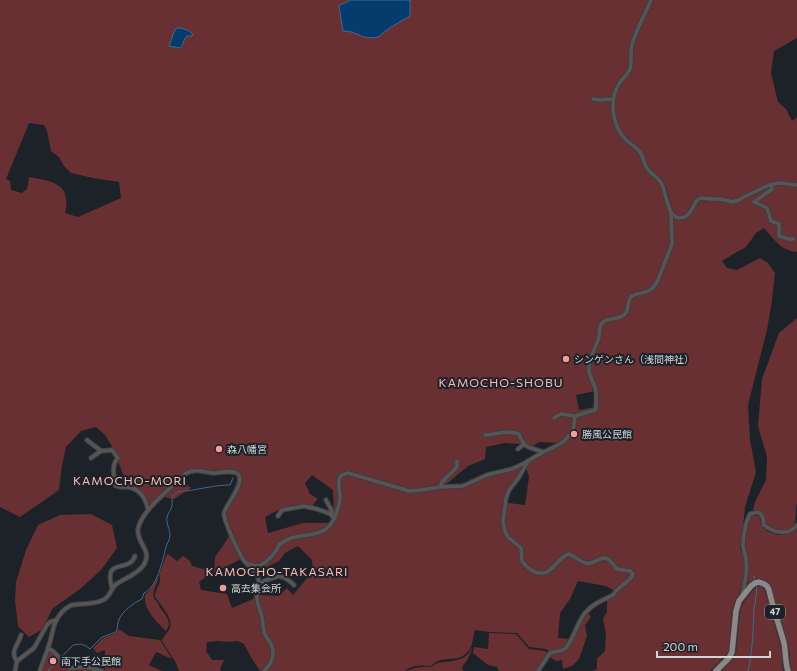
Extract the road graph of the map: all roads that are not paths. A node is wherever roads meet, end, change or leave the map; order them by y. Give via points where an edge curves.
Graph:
1 (652, 0) edge
2 (593, 99) dead end
3 (613, 99) junction
4 (771, 185) junction
5 (797, 186) edge
6 (671, 212) junction
7 (794, 239) dead end
8 (575, 416) junction
9 (554, 418) dead end
10 (485, 435) dead end
11 (87, 440) dead end
12 (524, 444) junction
13 (518, 449) dead end
14 (100, 451) junction
15 (543, 452) junction
16 (91, 458) dead end
17 (528, 460) junction
18 (457, 461) dead end
19 (440, 487) junction
20 (326, 500) dead end
21 (148, 510) junction
22 (278, 516) dead end
23 (333, 518) junction
24 (797, 525) edge
25 (135, 556) dead end
26 (246, 562) junction
27 (294, 585) dead end
28 (258, 586) junction
29 (112, 588) junction
30 (741, 598) junction
31 (56, 620) junction
32 (21, 635) dead end
33 (48, 648) junction
34 (18, 660) junction
35 (16, 671) edge
36 (40, 671) edge
37 (102, 671) edge
38 (264, 671) edge
39 (538, 671) edge
40 (716, 671) edge
41 (788, 671) edge

1 - 3 street via 633,41 629,70 616,88
2 - 3 street
3 - 6 street via 617,128 639,151 648,170 661,182
4 - 5 street via 779,183
4 - 6 street via 732,202 720,198 702,198 697,200 690,213 683,217 674,216
4 - 7 street via 772,189 754,202 767,208 771,221 779,224 779,236
6 - 8 street via 672,244 657,282 650,291 631,298 624,316 606,320 602,324 589,367 595,387 596,408
8 - 9 street via 561,414
8 - 15 street via 574,428 570,435
10 - 12 street via 512,432 519,434
11 - 14 street
12 - 13 street
12 - 15 street
14 - 16 street
14 - 21 street via 112,450 118,458 114,461 115,485 139,491
15 - 17 street
17 - 19 street via 463,486
17 - 39 street via 507,494 503,523 508,537 521,548 524,564 534,571 545,572 569,554 586,563 607,559 616,569 630,571 633,574 613,596 593,605 584,614 566,648 550,653
18 - 19 street via 457,467
19 - 23 street via 409,491 345,474 339,479 340,499
20 - 23 street
21 - 26 street via 189,472 237,474 240,477 239,481 224,517
21 - 29 street via 138,532 146,550 146,561 142,567
22 - 23 street via 282,510 304,506 331,514
23 - 26 street via 331,526 323,531 287,540 279,545 260,566
24 - 30 street via 788,532 769,530 764,525 760,513 750,514 743,546 746,579
25 - 29 street via 132,562 116,567 112,571
26 - 28 street via 259,579
27 - 28 street via 290,580 279,576
28 - 38 street via 257,600 264,632 272,648 272,661
29 - 31 street via 104,600 70,606
30 - 40 main road, 47 via 736,611 732,652
30 - 41 main road, 47 via 756,583 762,583 768,588 784,643
31 - 33 street
31 - 34 street via 47,624 34,648
32 - 34 street via 13,654
33 - 36 street
33 - 37 street via 70,668 84,667
34 - 35 street

